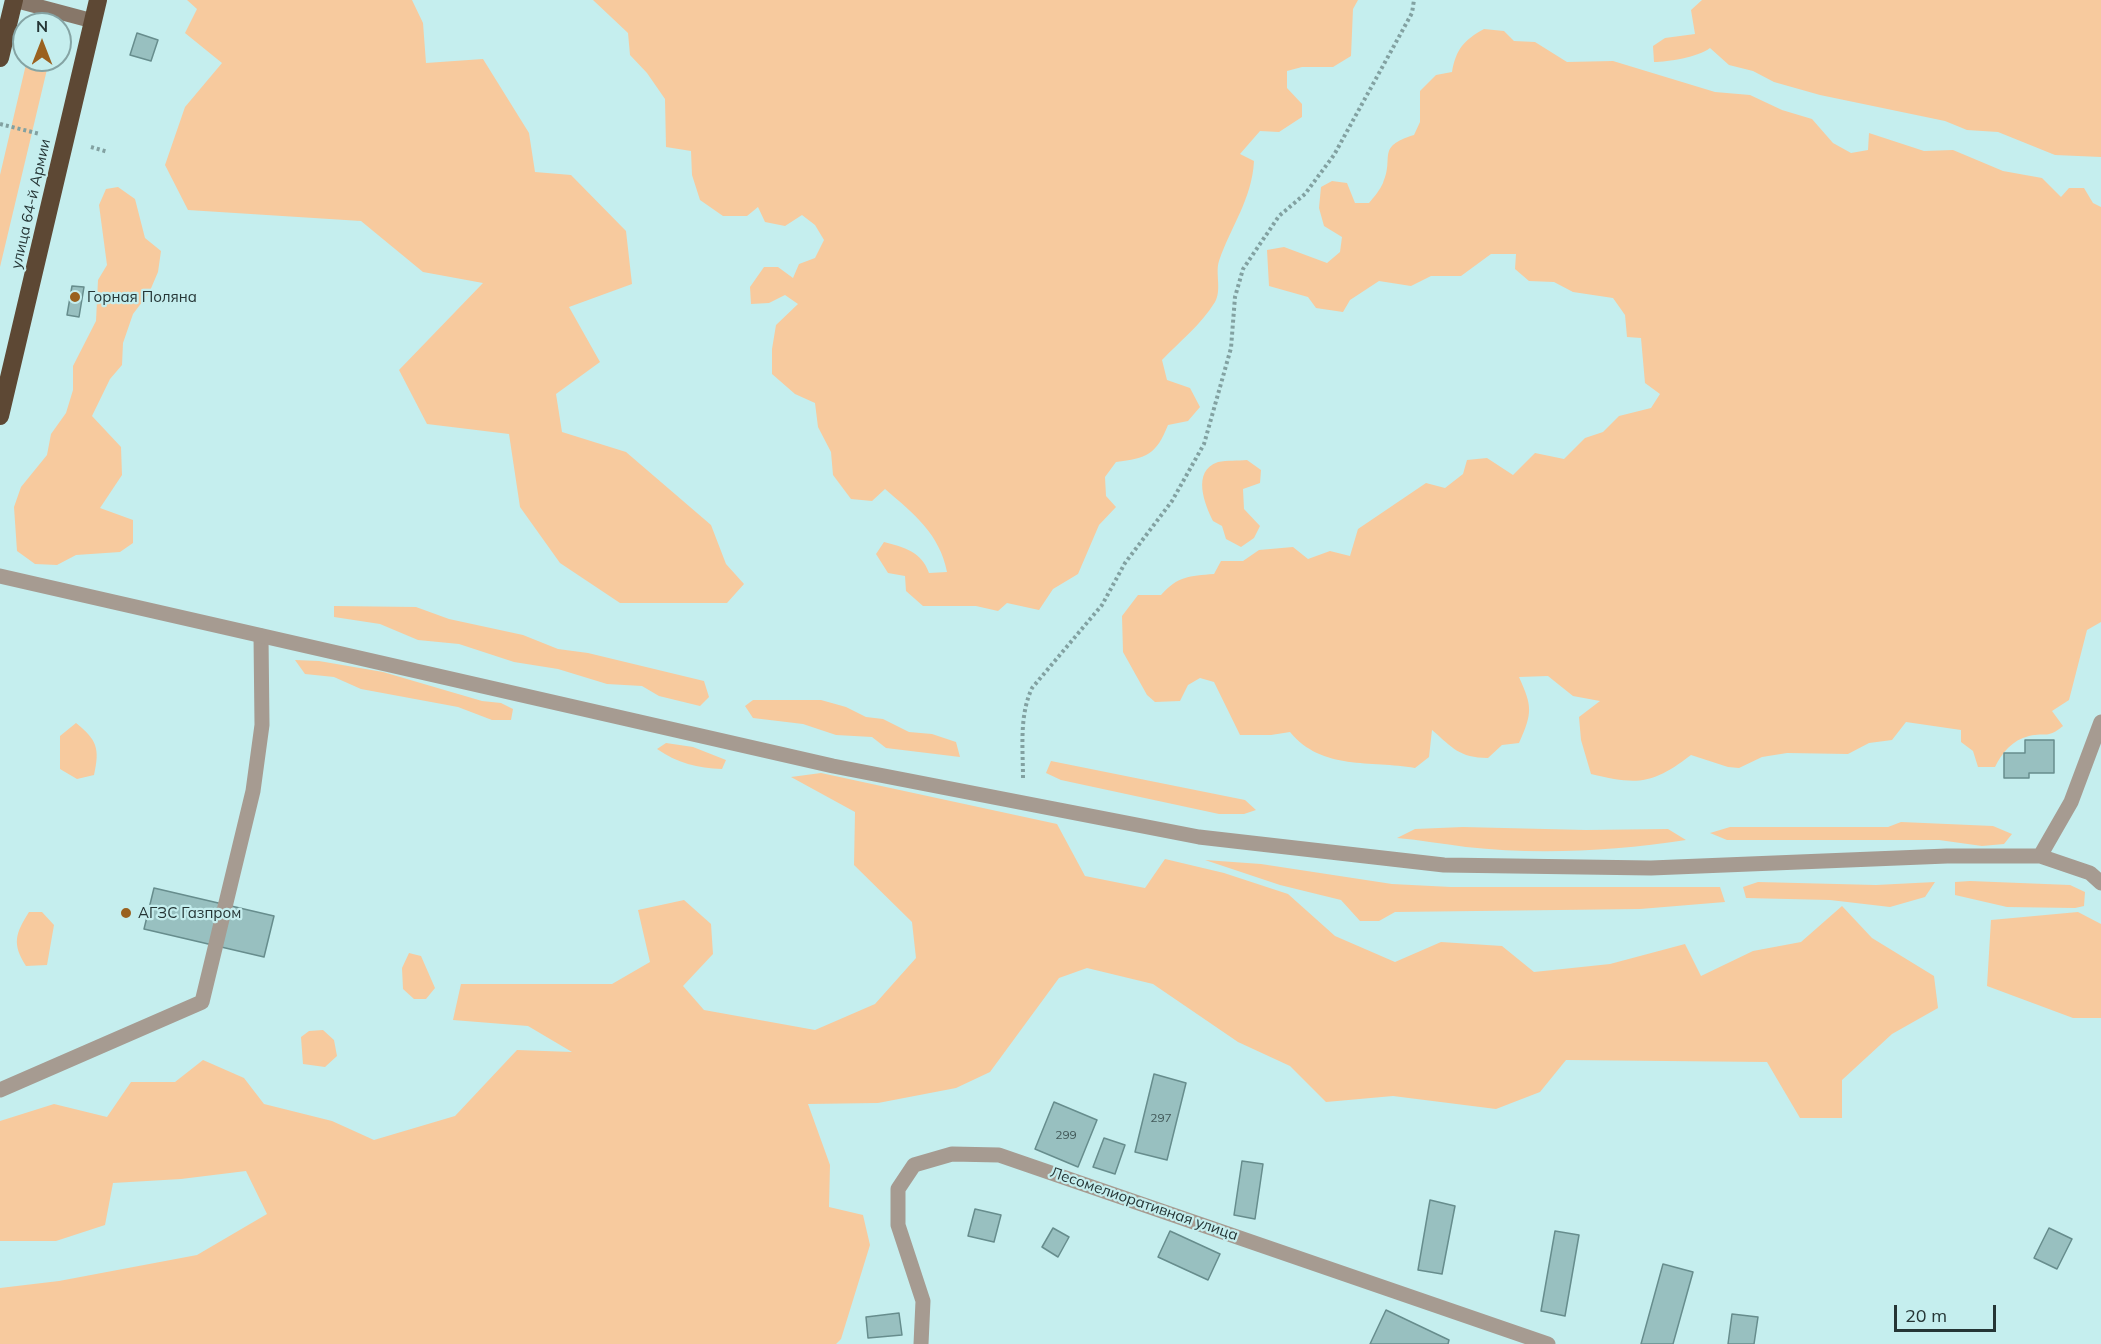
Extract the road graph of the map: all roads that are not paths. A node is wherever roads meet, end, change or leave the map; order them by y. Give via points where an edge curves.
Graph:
1 (14, 0) edge
2 (98, 0) edge
3 (93, 21) junction
4 (0, 58) edge
5 (0, 416) edge
6 (0, 576) edge
7 (261, 636) junction
8 (2101, 722) edge
9 (2040, 856) junction
10 (2101, 883) edge
11 (0, 1090) edge
12 (921, 1344) edge
13 (1548, 1344) edge

1 - 3 main road
1 - 4 highway
2 - 3 highway, улица 64-й Армии
3 - 5 highway, улица 64-й Армии
6 - 7 street
7 - 9 street via 833,766 1199,837 1444,865 1651,868
7 - 11 street via 262,725 253,791 201,1002
8 - 9 street via 2071,802
9 - 10 street via 2090,873
12 - 13 street, Лесомелиоративная улица via 923,1301 898,1225 898,1189 914,1165 952,1154 999,1155

